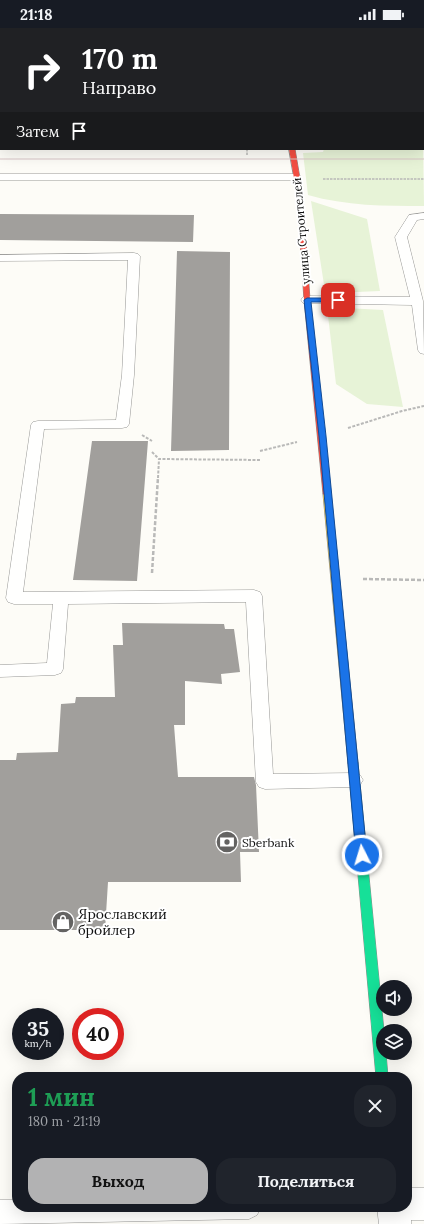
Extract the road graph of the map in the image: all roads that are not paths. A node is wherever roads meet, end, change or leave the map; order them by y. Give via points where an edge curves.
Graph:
1 (292, 150) edge
2 (0, 177) edge
3 (297, 178) junction
4 (424, 216) edge
5 (0, 258) edge
6 (307, 300) junction
7 (417, 301) junction
8 (424, 350) edge
9 (61, 598) junction
10 (0, 671) edge
11 (354, 780) junction
12 (382, 1072) edge
13 (412, 1204) edge
14 (424, 1204) edge
15 (0, 1212) edge
16 (12, 1212) edge
17 (394, 1212) edge
18 (395, 1224) edge

1 - 3 street, улица Строителей
2 - 3 lane
3 - 6 street, улица Строителей
4 - 7 lane via 413,217 401,237
5 - 9 lane via 134,256 128,375 122,424 38,425 14,598
6 - 7 lane
6 - 11 street, улица Строителей
7 - 8 lane
9 - 10 lane via 55,669
9 - 11 lane via 254,596 266,782
11 - 12 street, улица Строителей
13 - 14 street
15 - 16 lane
17 - 18 street

